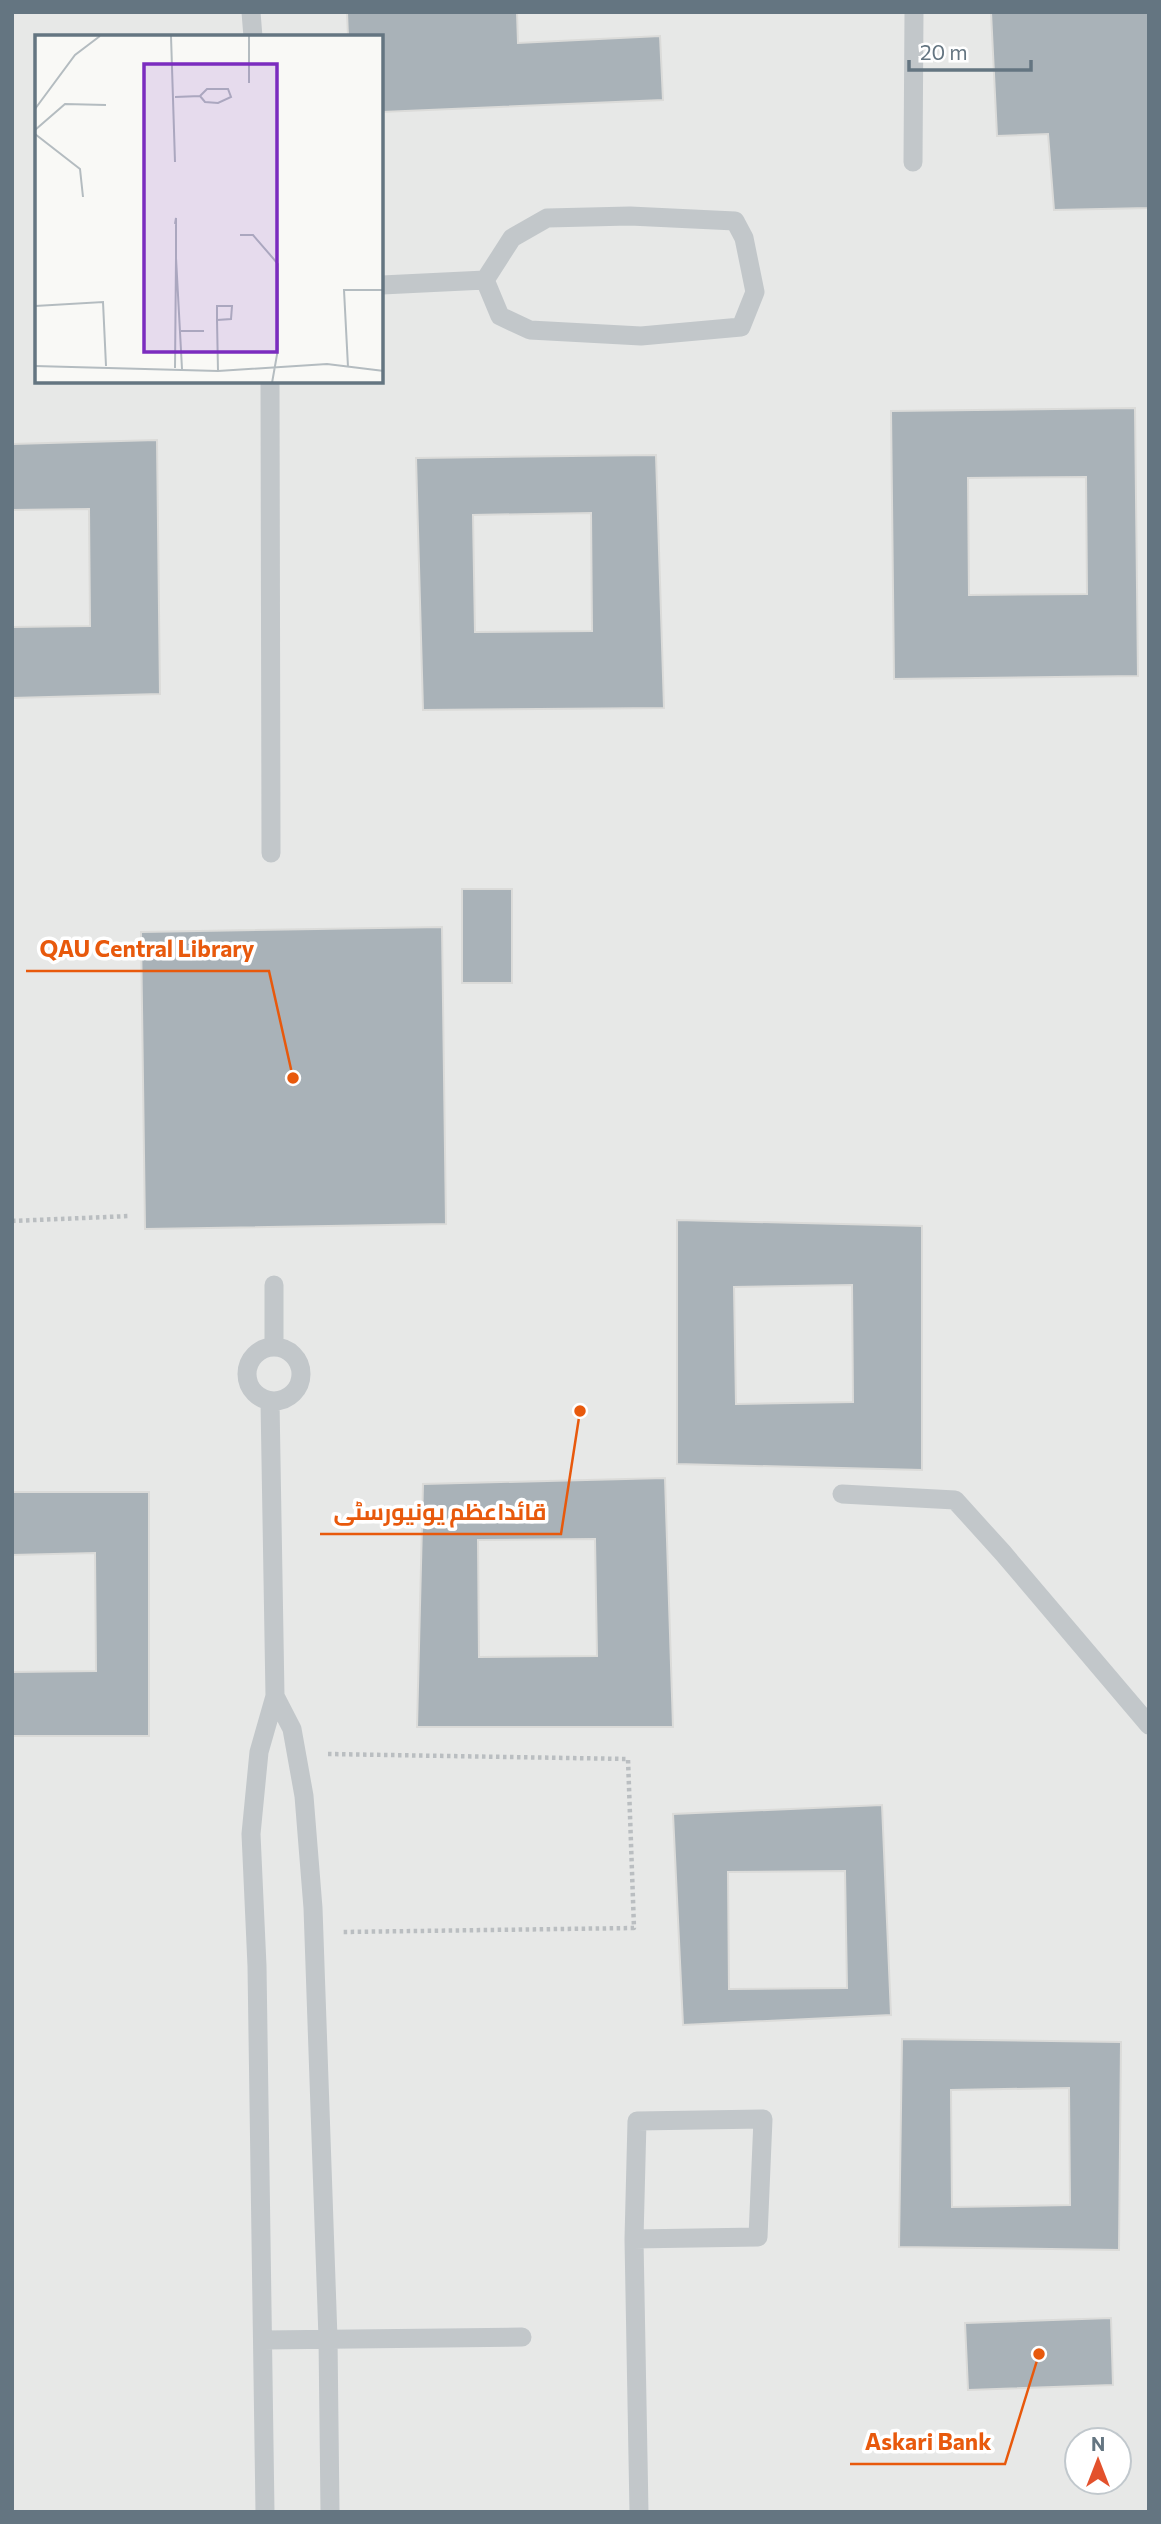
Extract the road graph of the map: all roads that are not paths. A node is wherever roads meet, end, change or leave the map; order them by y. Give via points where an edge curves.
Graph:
1 (251, 12) edge
2 (914, 12) edge
3 (253, 35) edge
4 (913, 162) dead end
5 (485, 280) junction
6 (383, 285) edge
7 (270, 383) edge
8 (271, 853) dead end
9 (274, 1285) dead end
10 (274, 1346) junction
11 (270, 1401) junction
12 (842, 1494) dead end
13 (275, 1696) junction
14 (1149, 1725) edge
15 (634, 2239) junction
16 (522, 2337) dead end
17 (328, 2338) junction
18 (263, 2340) junction
19 (265, 2512) edge
20 (330, 2512) edge
21 (639, 2512) edge

1 - 3 lane
2 - 4 lane
5 - 5 lane via 512,238 547,218 631,216 735,221 744,238 755,292 741,327 641,336 530,330 500,316
5 - 6 lane
7 - 8 lane
9 - 10 lane
10 - 11 lane via 250,1361 247,1379 253,1392
10 - 11 lane via 290,1353 302,1377 295,1393
11 - 13 lane
12 - 14 lane via 955,1500
13 - 17 lane via 292,1730 304,1796 314,1932
13 - 18 lane via 259,1752 251,1834
15 - 15 lane via 637,2122 763,2119 758,2237
15 - 21 lane
16 - 17 lane
17 - 18 lane
17 - 20 lane
18 - 19 lane

